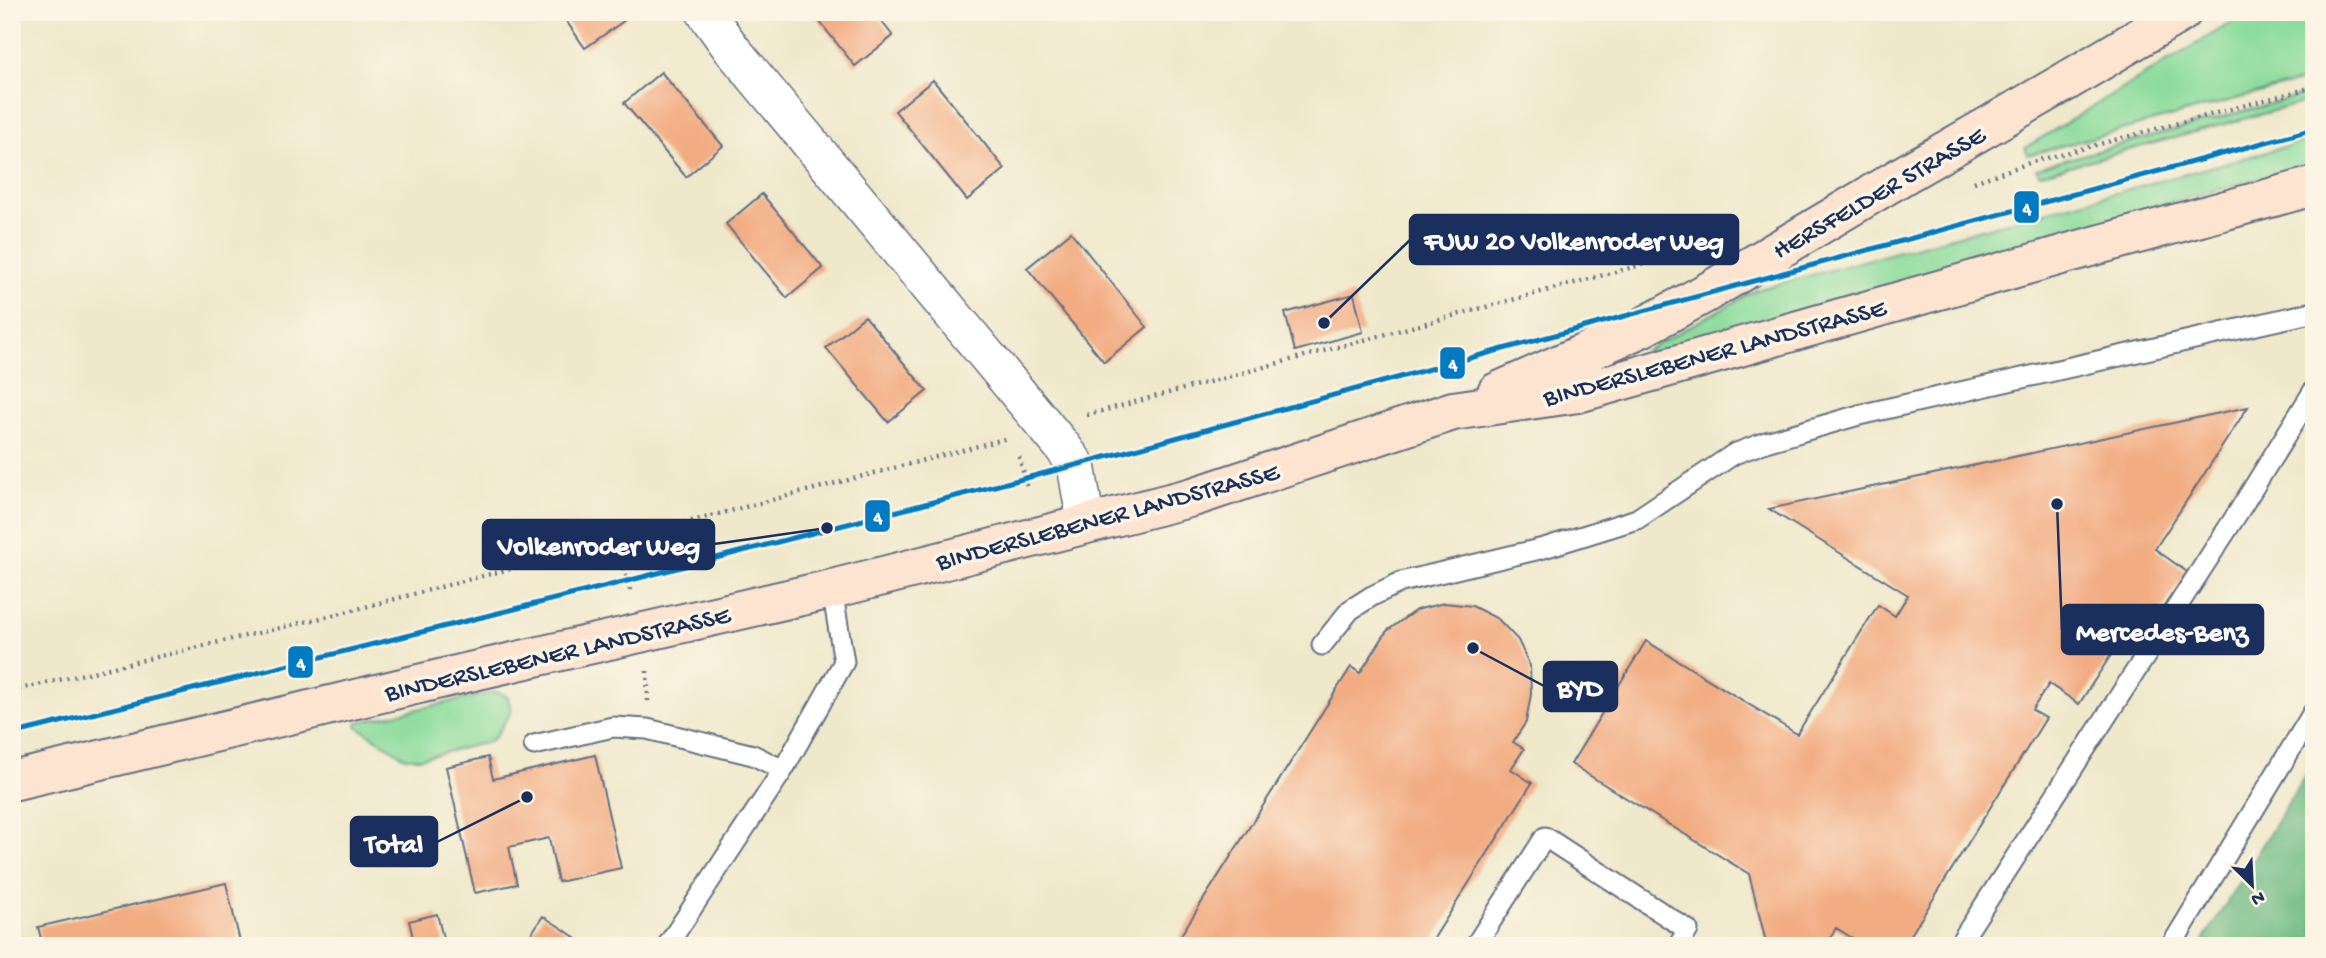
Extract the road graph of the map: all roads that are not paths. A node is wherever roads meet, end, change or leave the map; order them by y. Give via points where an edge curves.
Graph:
1 (705, 12) edge
2 (2182, 12) edge
3 (2314, 186) edge
4 (2314, 312) edge
5 (2314, 390) edge
6 (1453, 411) junction
7 (1086, 523) junction
8 (832, 589) junction
9 (1322, 645) dead end
10 (2314, 711) edge
11 (534, 745) dead end
12 (783, 770) junction
13 (12, 781) edge
14 (667, 946) edge
15 (1475, 946) edge
16 (1678, 946) edge
17 (1958, 946) edge
18 (2171, 946) edge

1 - 7 street via 1030,431 1076,465
2 - 6 main road, HERSFELDER STRASSE via 1706,293
3 - 6 main road, BINDERSLEBENER LANDSTRASSE via 1578,393
4 - 9 lane via 1859,415 1766,442 1734,454 1637,519 1544,548 1401,582 1350,610
5 - 17 lane
6 - 7 main road, BINDERSLEBENER LANDSTRASSE via 1193,497
7 - 8 main road, BINDERSLEBENER LANDSTRASSE
8 - 12 lane via 844,662
8 - 13 main road, BINDERSLEBENER LANDSTRASSE
10 - 18 lane
11 - 12 lane via 613,727 647,729 753,755
12 - 14 lane
15 - 16 lane via 1545,837 1688,930

